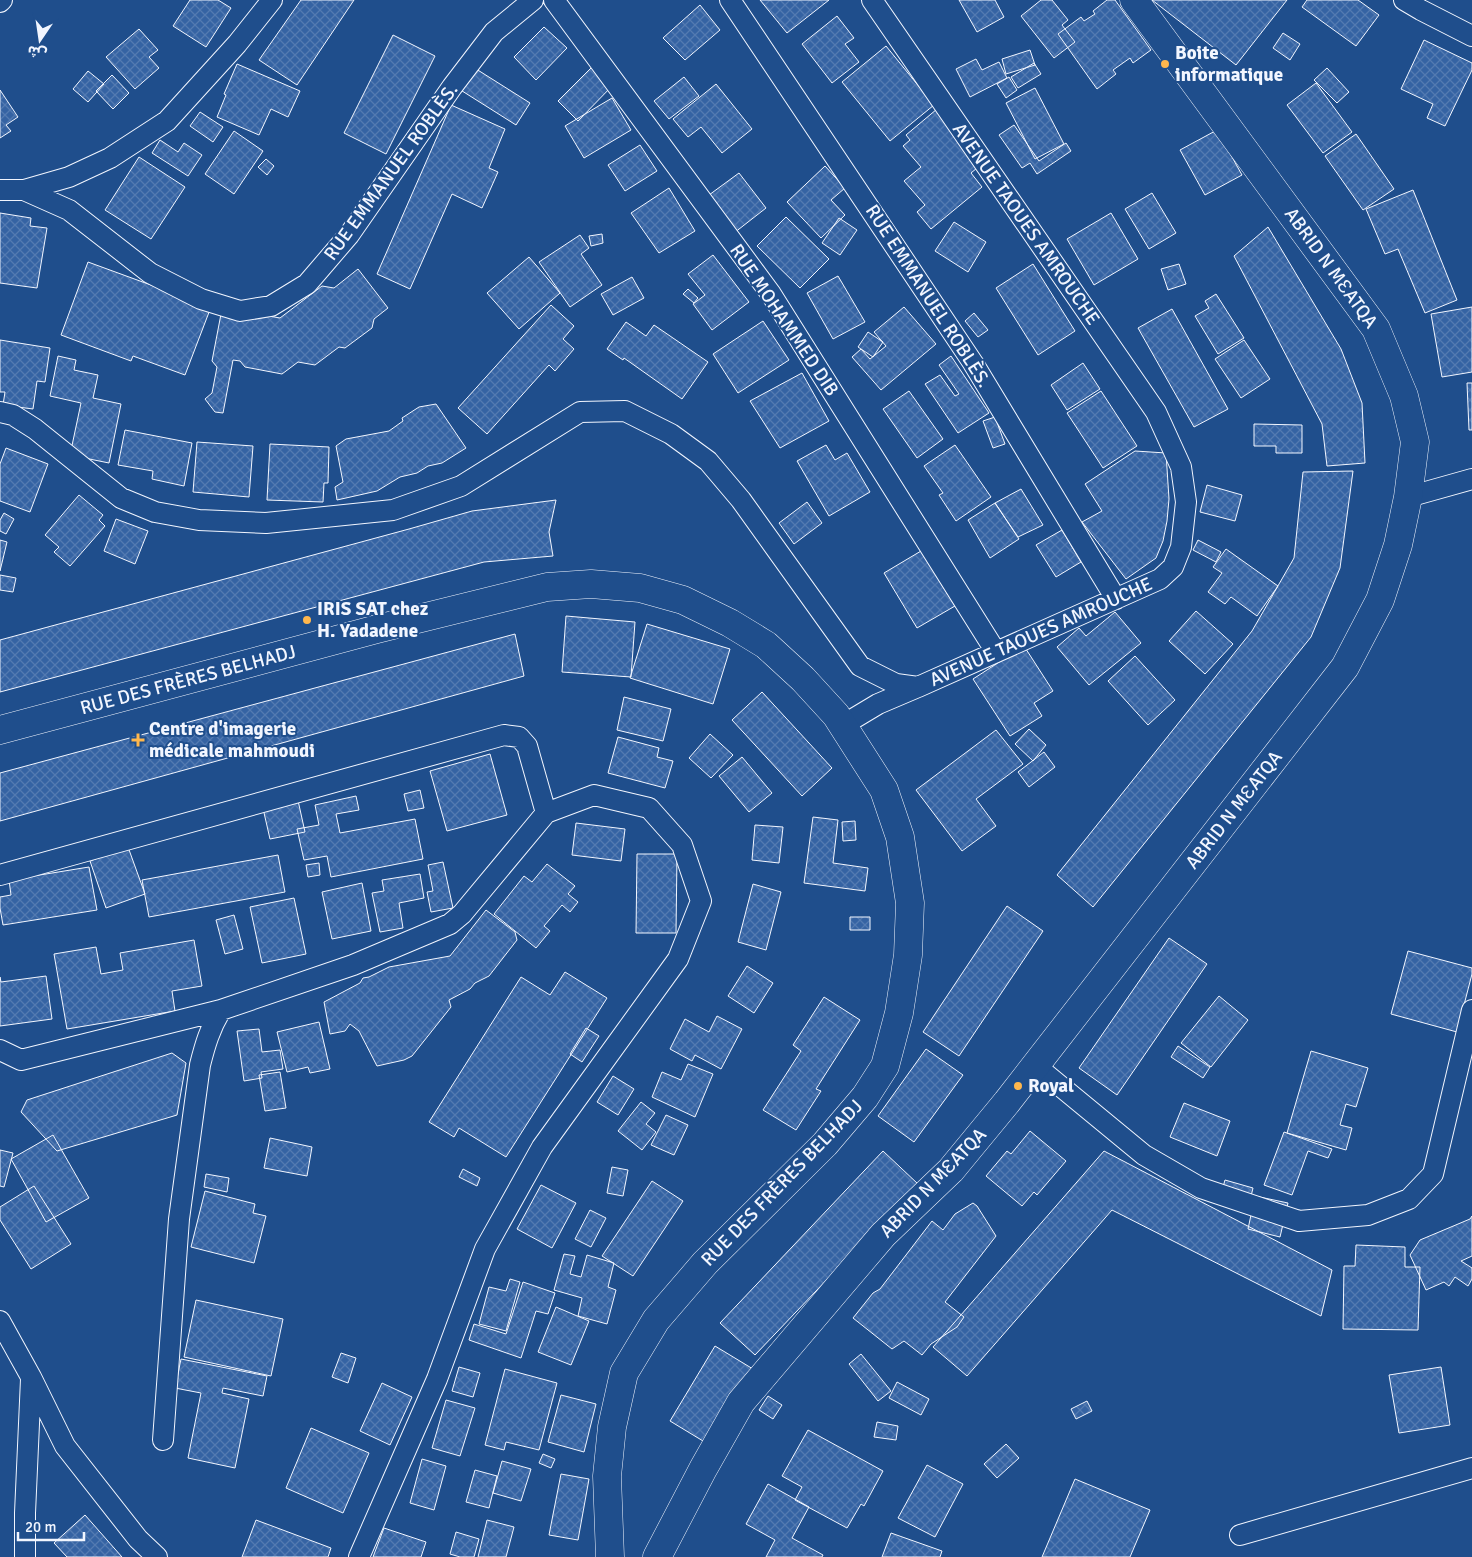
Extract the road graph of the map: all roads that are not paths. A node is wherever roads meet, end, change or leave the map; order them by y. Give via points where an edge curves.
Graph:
1 (272, 0) edge
2 (533, 0) edge
3 (554, 0) edge
4 (730, 0) edge
5 (872, 0) edge
6 (1134, 0) edge
7 (1404, 0) edge
8 (1472, 36) edge
9 (0, 190) edge
10 (24, 190) junction
11 (0, 412) edge
12 (1472, 479) edge
13 (1408, 497) junction
14 (1116, 599) junction
15 (996, 652) junction
16 (918, 687) junction
17 (843, 725) junction
18 (0, 730) edge
19 (546, 813) junction
20 (0, 875) edge
21 (220, 1010) junction
22 (1472, 1010) edge
23 (0, 1050) edge
24 (1036, 1066) junction
25 (0, 1321) edge
26 (31, 1377) junction
27 (163, 1440) dead end
28 (1472, 1468) edge
29 (1240, 1535) dead end
30 (25, 1557) edge
31 (158, 1557) edge
32 (359, 1557) edge
33 (610, 1557) edge
34 (657, 1557) edge

1 - 10 street via 167,121 110,158 69,177
2 - 10 street, RUE EMMANUEL ROBLÈS. via 494,32 349,236 307,284 271,306 240,311 201,299 150,273 69,210
3 - 15 street, RUE MOHAMMED DIB via 771,294
4 - 14 street, RUE EMMANUEL ROBLÈS. via 973,363
5 - 14 street, AVENUE TAOUES AMROUCHE via 1156,412 1182,467 1186,502 1181,547 1173,567 1160,579
6 - 13 main road, ABRID N MƐATQA via 1376,329 1404,396 1415,442
7 - 8 street
9 - 10 street
11 - 16 street, AVENUE TAOUES AMROUCHE via 13,415 35,429 121,498 155,512 199,520 266,523 393,510 461,486 580,412 625,411 671,434 708,461 741,500 860,666 896,684
12 - 13 street
13 - 24 main road, ABRID N MƐATQA via 1398,545 1380,600 1345,667
14 - 15 street, AVENUE TAOUES AMROUCHE
15 - 16 street, AVENUE TAOUES AMROUCHE
16 - 17 street via 878,704
17 - 18 main road, RUE DES FRÈRES BELHADJ via 803,679 766,645 730,623 683,600 640,588 591,584 547,587
17 - 33 main road, RUE DES FRÈRES BELHADJ via 884,790 900,838 910,903 908,956 899,1013 887,1057 865,1097 831,1137 705,1263 656,1320 624,1373 612,1427 607,1476
19 - 20 street via 527,746 518,737 504,735
19 - 21 street via 462,914 450,924 353,965
19 - 32 street via 594,795 649,808 682,845 701,901 678,959 542,1147 486,1249 438,1379
21 - 23 street via 21,1060
21 - 27 street via 205,1042 200,1065 179,1219
22 - 24 street via 1433,1174 1409,1199 1368,1215 1299,1220 1201,1188 1144,1155
24 - 34 main road, ABRID N MƐATQA via 951,1170 883,1235 741,1402
25 - 26 street
26 - 30 street
26 - 31 street via 65,1446 138,1539
28 - 29 street

